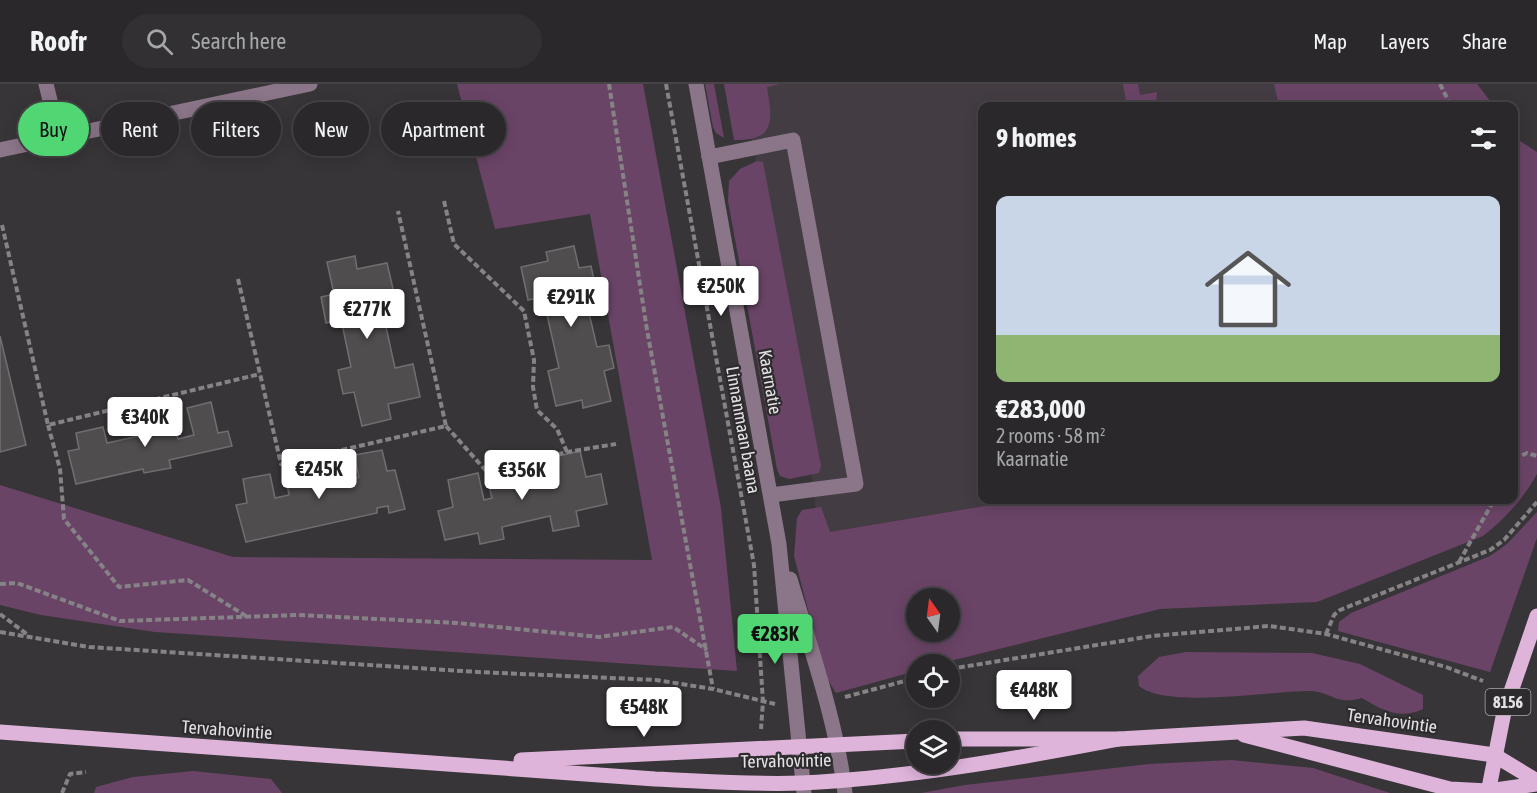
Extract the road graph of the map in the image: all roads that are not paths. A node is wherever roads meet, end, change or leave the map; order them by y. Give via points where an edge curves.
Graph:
1 (46, 84) edge
2 (696, 84) edge
3 (303, 85) edge
4 (50, 102) edge
5 (89, 131) edge
6 (18, 146) edge
7 (0, 150) edge
8 (709, 157) junction
9 (771, 495) junction
10 (779, 544) junction
11 (1537, 616) edge
12 (0, 732) edge
13 (1235, 733) junction
14 (960, 739) edge
15 (1119, 739) junction
16 (906, 741) edge
17 (838, 744) junction
18 (797, 747) junction
19 (1494, 755) junction
20 (452, 763) junction
21 (1537, 782) edge
22 (844, 786) edge
23 (802, 788) edge
24 (1488, 792) edge

1 - 4 street
2 - 8 street, Kaarnatie
3 - 5 street
6 - 7 street
8 - 9 street, Kaarnatie
8 - 9 street via 793,140 856,484
9 - 10 street, Kaarnatie
10 - 17 street, Kaarnatie
10 - 18 street, Kaarnatie
11 - 19 main road, 8156 via 1504,712
12 - 20 main road, Tervahovintie
13 - 15 main road, Tervahovintie
13 - 19 main road, Tervahovintie via 1304,728
13 - 24 main road, Tervahovintie via 1450,789
14 - 15 main road, Tervahovintie
15 - 22 main road, Tervahovintie
16 - 17 main road, Tervahovintie
17 - 18 main road, Tervahovintie
17 - 22 street, Kaarnatie
18 - 20 main road, Tervahovintie
18 - 23 street, Kaarnatie
19 - 21 main road, Tervahovintie
19 - 24 main road, 8156
20 - 23 main road, Tervahovintie
21 - 24 main road, Tervahovintie
22 - 23 main road, Tervahovintie

